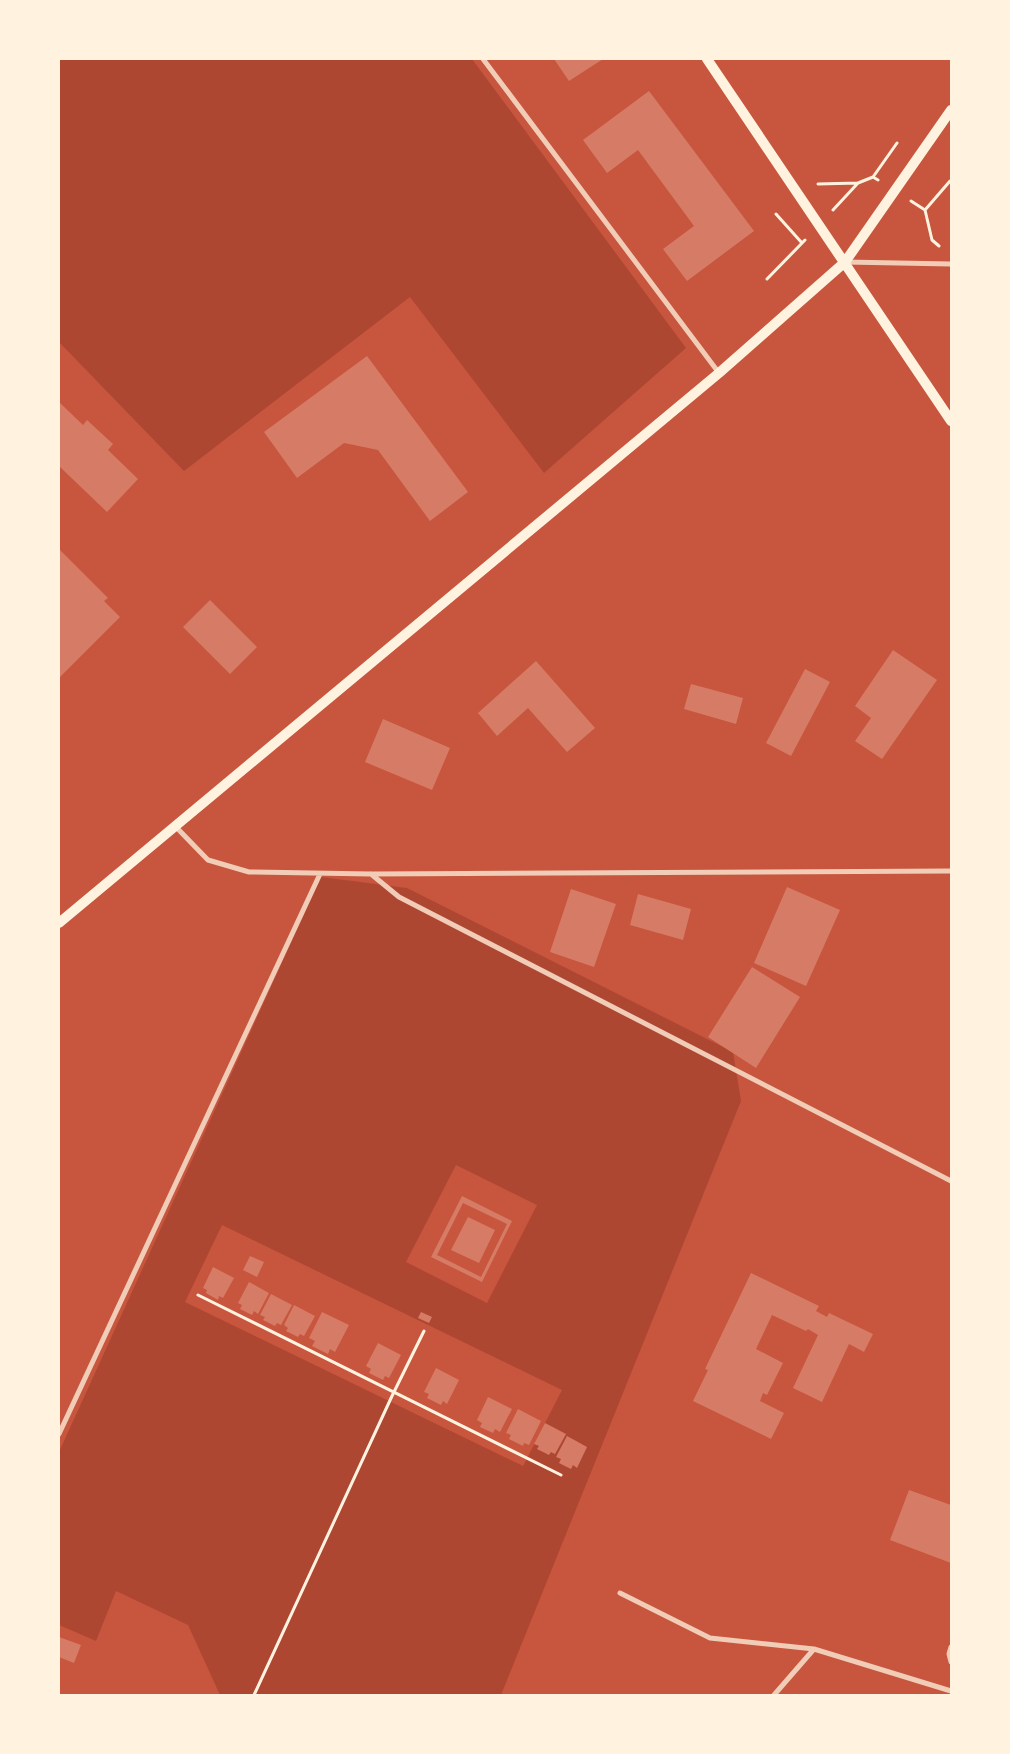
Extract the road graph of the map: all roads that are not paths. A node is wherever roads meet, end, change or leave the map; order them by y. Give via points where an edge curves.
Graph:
1 (483, 59) edge
2 (707, 59) edge
3 (951, 110) edge
4 (845, 262) junction
5 (951, 264) edge
6 (719, 373) junction
7 (951, 422) edge
8 (174, 826) junction
9 (951, 871) edge
10 (320, 874) junction
11 (371, 874) junction
12 (59, 923) edge
13 (951, 1181) edge
14 (59, 1434) edge
15 (620, 1593) dead end
16 (951, 1647) edge
17 (814, 1649) junction
18 (951, 1662) edge
19 (951, 1692) edge
20 (774, 1695) edge

1 - 6 street
2 - 4 main road
3 - 4 main road
4 - 5 street
4 - 6 main road
4 - 7 main road
6 - 8 main road
8 - 10 street via 208,860 249,872
8 - 12 main road
9 - 11 street
10 - 11 street
10 - 14 street
11 - 13 street via 399,897
15 - 17 street via 710,1638
16 - 18 street
17 - 19 street
17 - 20 street

